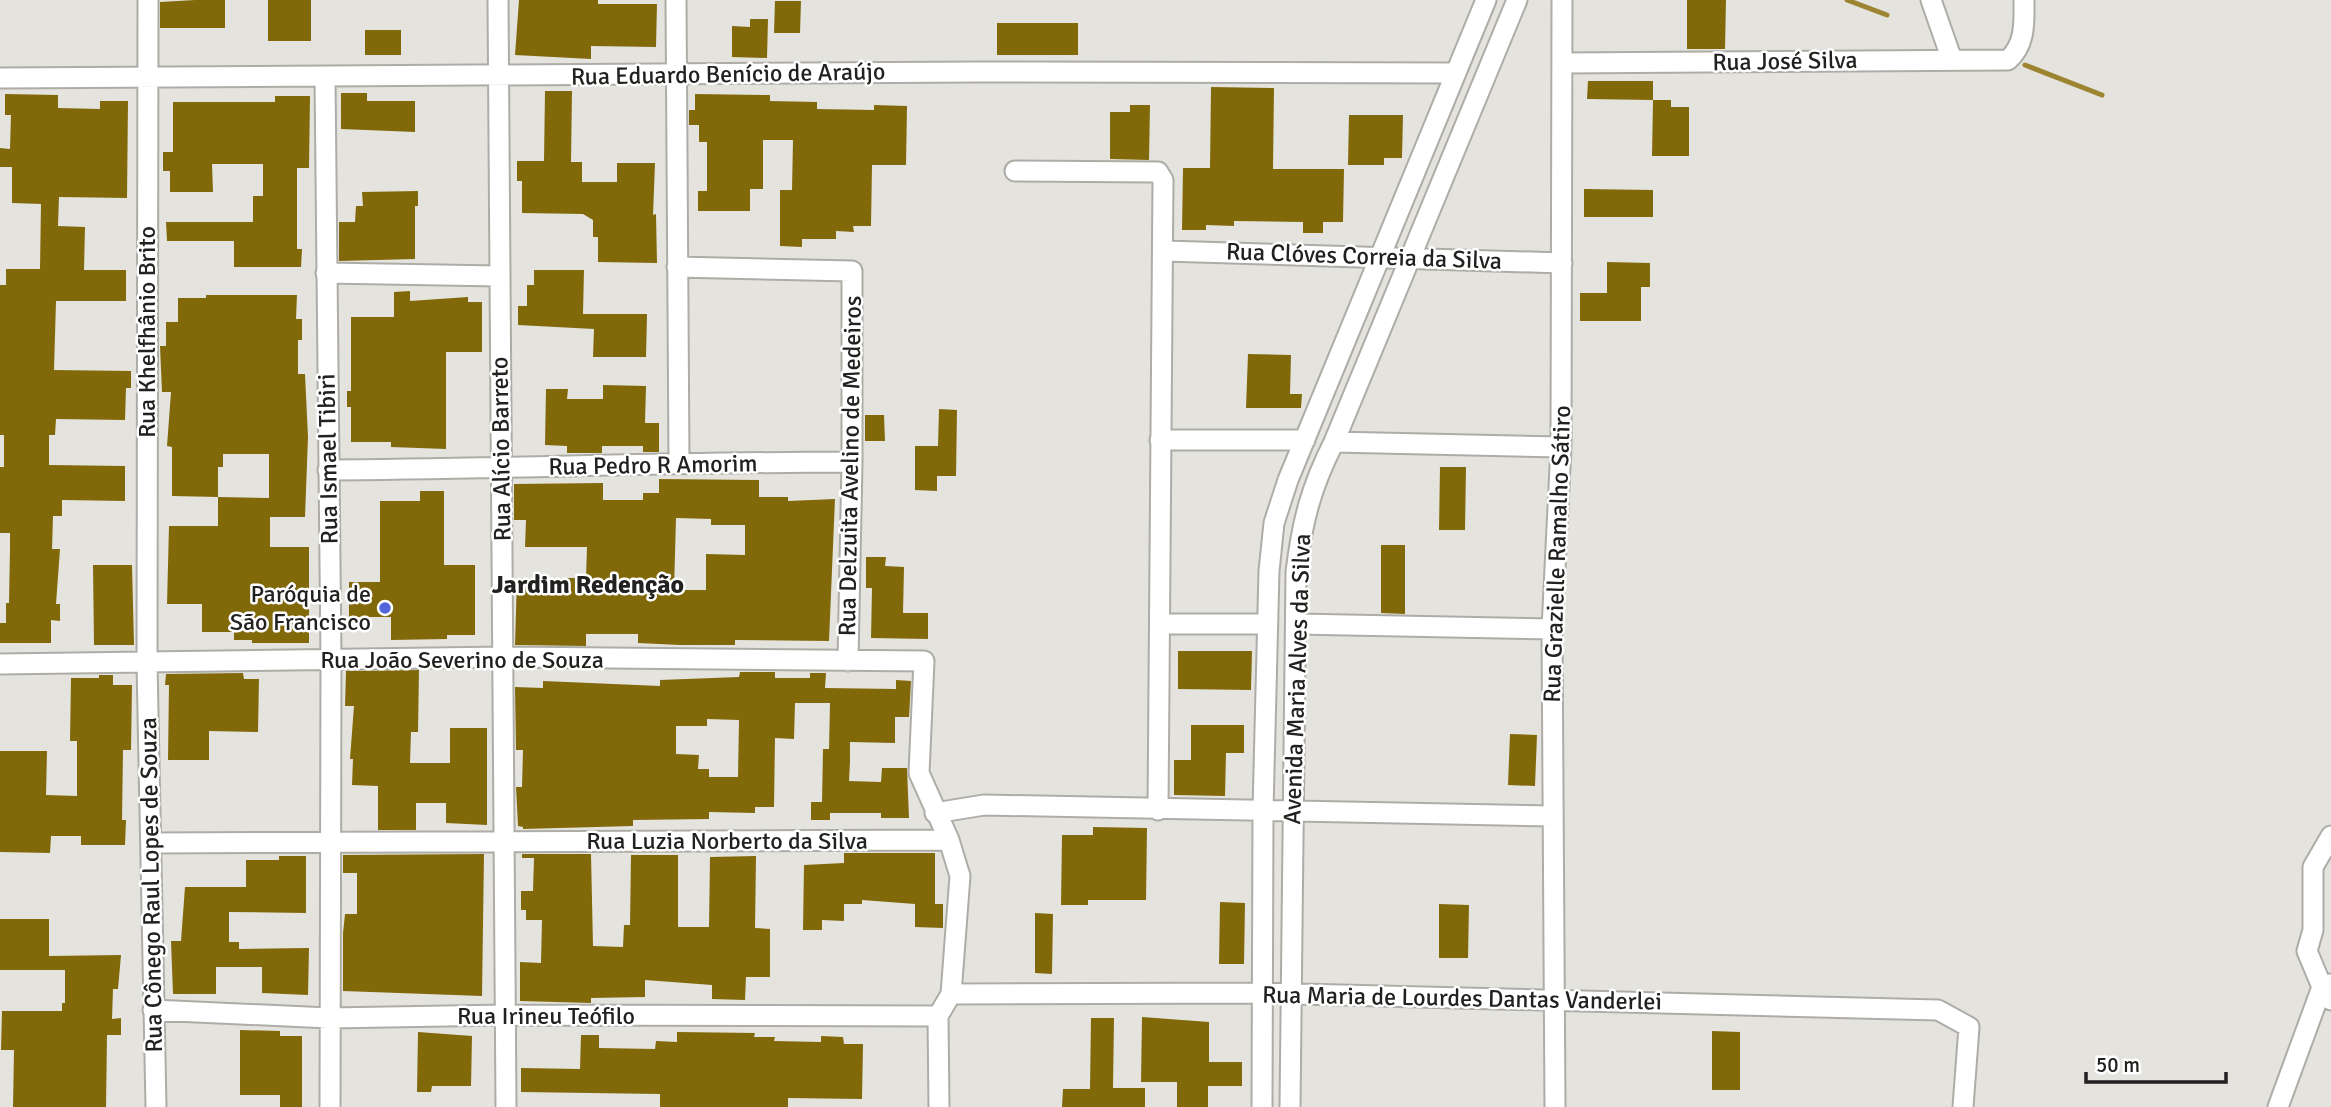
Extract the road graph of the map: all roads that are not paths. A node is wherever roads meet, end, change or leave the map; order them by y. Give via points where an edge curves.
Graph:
1 (148, 0) edge
2 (498, 0) edge
3 (676, 0) edge
4 (1486, 0) edge
5 (1517, 0) edge
6 (1562, 0) edge
7 (1931, 0) edge
8 (2024, 0) edge
9 (1952, 60) junction
10 (1563, 63) junction
11 (1456, 73) junction
12 (676, 75) junction
13 (148, 77) junction
14 (498, 77) junction
15 (0, 78) edge
16 (325, 78) junction
17 (1015, 171) dead end
18 (1165, 251) junction
19 (1382, 256) junction
20 (1410, 257) junction
21 (1562, 262) junction
22 (677, 267) junction
23 (326, 273) junction
24 (499, 275) junction
25 (1160, 440) junction
26 (1305, 440) junction
27 (1334, 442) junction
28 (1561, 447) junction
29 (679, 462) junction
30 (852, 462) junction
31 (501, 469) junction
32 (328, 470) junction
33 (1161, 624) junction
34 (1267, 624) junction
35 (1296, 624) junction
36 (1552, 629) junction
37 (503, 657) junction
38 (331, 660) junction
39 (848, 661) junction
40 (0, 664) edge
41 (147, 664) junction
42 (1158, 810) junction
43 (1263, 810) junction
44 (1293, 811) junction
45 (935, 813) junction
46 (1552, 816) junction
47 (2331, 835) edge
48 (330, 840) junction
49 (949, 840) junction
50 (505, 842) junction
51 (151, 843) junction
52 (2328, 990) edge
53 (1263, 993) junction
54 (951, 994) junction
55 (1293, 994) junction
56 (1553, 999) junction
57 (153, 1010) junction
58 (505, 1015) junction
59 (938, 1016) junction
60 (328, 1018) junction
61 (156, 1107) edge
62 (330, 1107) edge
63 (506, 1107) edge
64 (939, 1107) edge
65 (1262, 1107) edge
66 (1290, 1107) edge
67 (1555, 1107) edge
68 (1963, 1107) edge
69 (2278, 1107) edge

1 - 13 street, Rua Khelfhânio Brito
2 - 14 street, Rua Alício Barreto
3 - 12 street
4 - 11 street, Avenida Maria Alves da Silva
5 - 20 street, Avenida Maria Alves da Silva
6 - 10 street, Rua Grazielle Ramalho Sátiro
7 - 9 street
8 - 9 street, Rua José Silva via 2024,33 2008,60
9 - 10 street, Rua José Silva
10 - 21 street, Rua Grazielle Ramalho Sátiro
11 - 12 street, Rua Eduardo Benício de Araújo
11 - 19 street, Avenida Maria Alves da Silva
12 - 14 street, Rua Eduardo Benício de Araújo
12 - 22 street
13 - 15 street, Rua Eduardo Benício de Araújo
13 - 16 street, Rua Eduardo Benício de Araújo
13 - 41 street, Rua Khelfhânio Brito
14 - 16 street, Rua Eduardo Benício de Araújo
14 - 24 street, Rua Alício Barreto
16 - 23 street, Rua Ismael Tibiri
17 - 18 street via 1158,172 1163,180
18 - 19 street, Rua Clóves Correia da Silva
18 - 25 street
19 - 20 street, Rua Clóves Correia da Silva
19 - 26 street, Avenida Maria Alves da Silva
20 - 21 street, Rua Clóves Correia da Silva
20 - 27 street, Avenida Maria Alves da Silva
21 - 28 street, Rua Grazielle Ramalho Sátiro
22 - 29 street
22 - 30 street, Rua Delzuita Avelino de Medeiros via 852,271
23 - 24 street
23 - 32 street, Rua Ismael Tibiri
24 - 31 street, Rua Alício Barreto
25 - 26 street
25 - 33 street
26 - 34 street, Avenida Maria Alves da Silva via 1274,523
27 - 28 street
27 - 35 street, Avenida Maria Alves da Silva via 1314,482 1302,522
28 - 36 street, Rua Grazielle Ramalho Sátiro
29 - 30 street, Rua Pedro R Amorim
29 - 31 street, Rua Pedro R Amorim
30 - 39 street, Rua Delzuita Avelino de Medeiros
31 - 32 street, Rua Pedro R Amorim
31 - 37 street, Rua Alício Barreto
32 - 38 street, Rua Ismael Tibiri
33 - 34 street
33 - 42 street
34 - 43 street, Avenida Maria Alves da Silva
35 - 36 street
35 - 44 street, Avenida Maria Alves da Silva
36 - 46 street, Rua Grazielle Ramalho Sátiro
37 - 38 street, Rua João Severino de Souza
37 - 39 street, Rua João Severino de Souza
37 - 50 street, Rua Alício Barreto
38 - 41 street, Rua João Severino de Souza
38 - 48 street, Rua Ismael Tibiri
39 - 45 street, Rua João Severino de Souza via 924,661 919,774
40 - 41 street, Rua João Severino de Souza
41 - 51 street, Rua Cônego Raul Lopes de Souza
42 - 43 street
42 - 45 street via 984,805
43 - 44 street
43 - 53 street, Avenida Maria Alves da Silva
44 - 46 street
44 - 55 street, Avenida Maria Alves da Silva
45 - 49 street
46 - 56 street, Rua Grazielle Ramalho Sátiro
47 - 52 street via 2313,867 2313,930 2307,951
48 - 50 street, Rua Luzia Norberto da Silva
48 - 51 street, Rua Luzia Norberto da Silva
48 - 60 street
49 - 50 street, Rua Luzia Norberto da Silva
49 - 54 street via 960,876
50 - 58 street, Rua Alício Barreto
51 - 57 street, Rua Cônego Raul Lopes de Souza
52 - 69 street
53 - 54 street, Rua Maria de Lourdes Dantas Vanderlei
53 - 55 street, Rua Maria de Lourdes Dantas Vanderlei
53 - 65 street, Avenida Maria Alves da Silva
54 - 59 street
55 - 56 street, Rua Maria de Lourdes Dantas Vanderlei
55 - 66 street, Avenida Maria Alves da Silva
56 - 67 street, Rua Grazielle Ramalho Sátiro
56 - 68 street, Rua Maria de Lourdes Dantas Vanderlei via 1938,1010 1969,1027
57 - 60 street, Rua Irineu Teófilo
57 - 61 street, Rua Cônego Raul Lopes de Souza
58 - 59 street, Rua Irineu Teófilo
58 - 60 street, Rua Irineu Teófilo
58 - 63 street, Rua Alício Barreto
59 - 64 street
60 - 62 street

